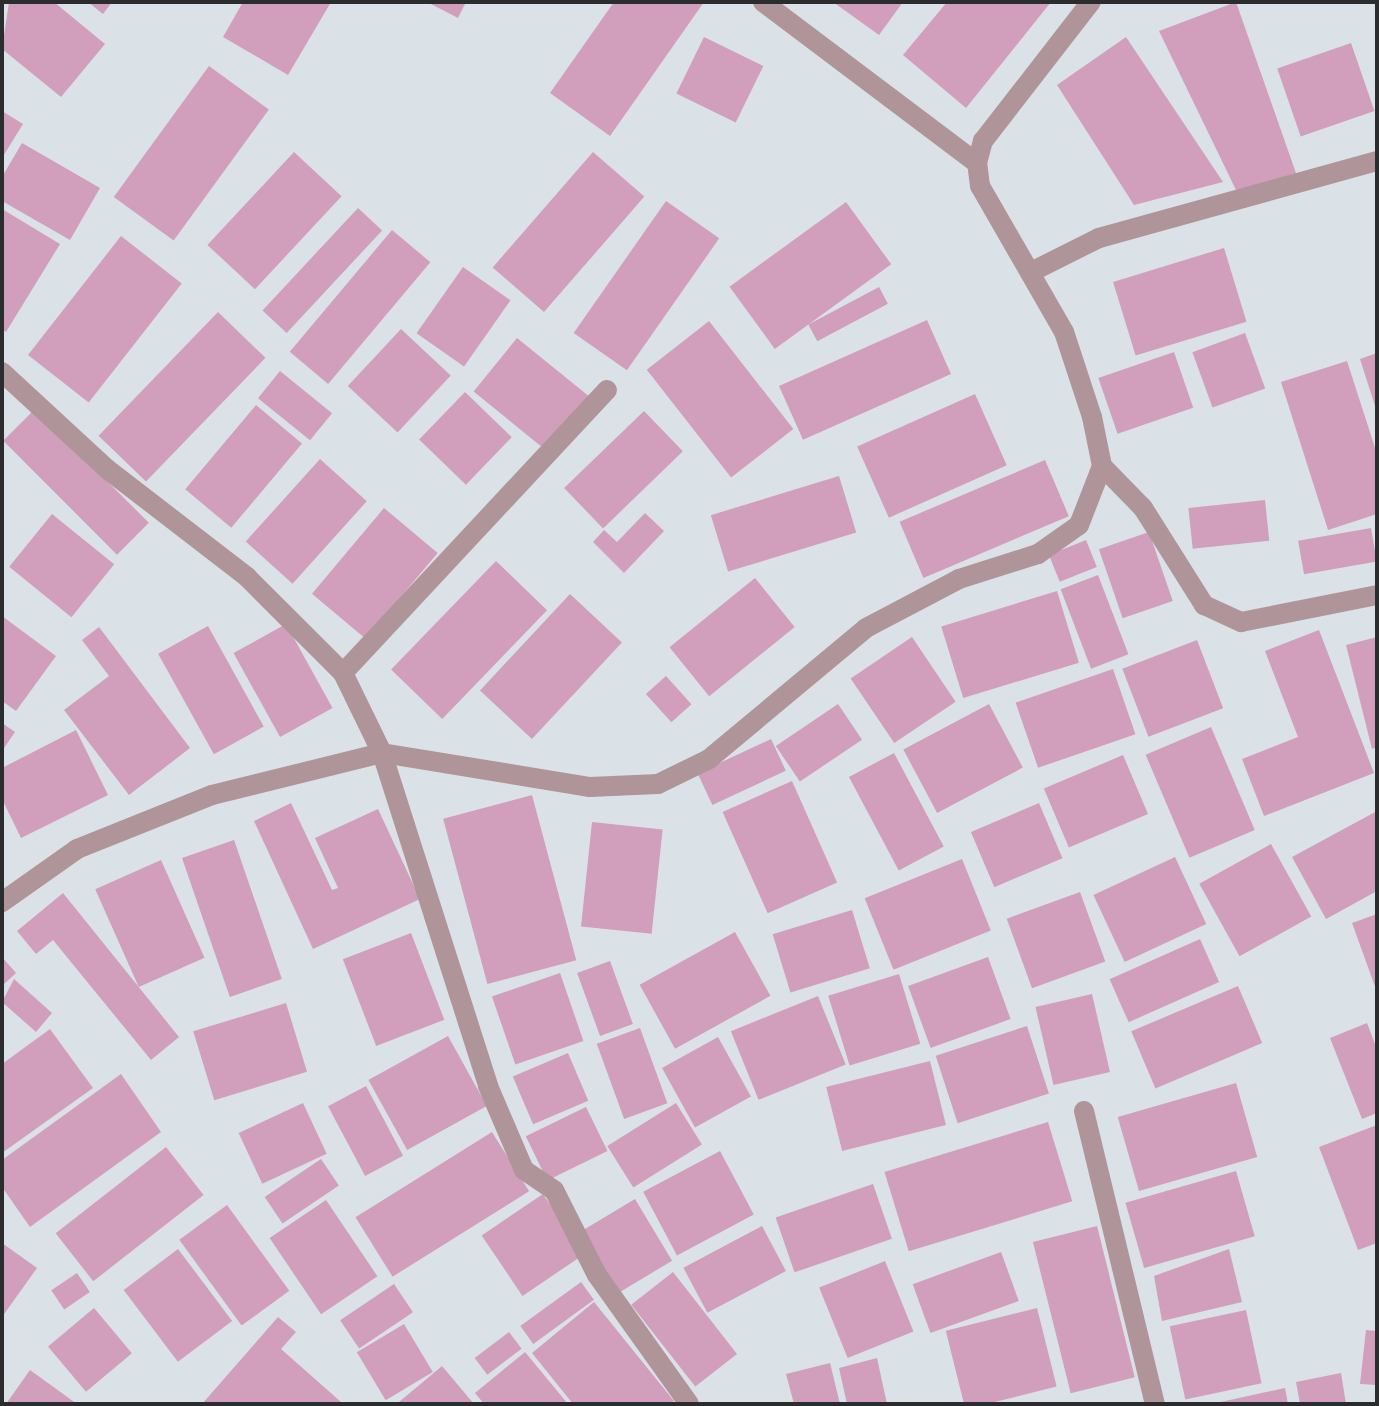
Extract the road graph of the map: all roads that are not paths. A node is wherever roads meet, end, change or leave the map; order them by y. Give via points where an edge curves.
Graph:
1 (763, 2) edge
2 (1091, 2) edge
3 (1377, 161) edge
4 (977, 163) junction
5 (1031, 272) junction
6 (2, 372) edge
7 (607, 390) dead end
8 (1102, 466) junction
9 (1377, 595) edge
10 (343, 673) junction
11 (382, 753) junction
12 (2, 902) edge
13 (1084, 1111) dead end
14 (689, 1404) edge
15 (1155, 1404) edge

1 - 4 street
2 - 4 street via 983,141
3 - 5 street via 1099,238
4 - 5 street via 980,186
5 - 8 street via 1064,332
6 - 10 street via 107,469 247,577
7 - 10 street
8 - 9 street via 1143,508 1204,605 1216,611 1241,622 1280,619
8 - 11 street via 1079,525 1038,554 959,579 866,628 709,759 658,784 590,787
10 - 11 street
11 - 12 street via 212,795 77,849
11 - 14 street via 488,1086 524,1170 554,1190 597,1275
13 - 15 street

